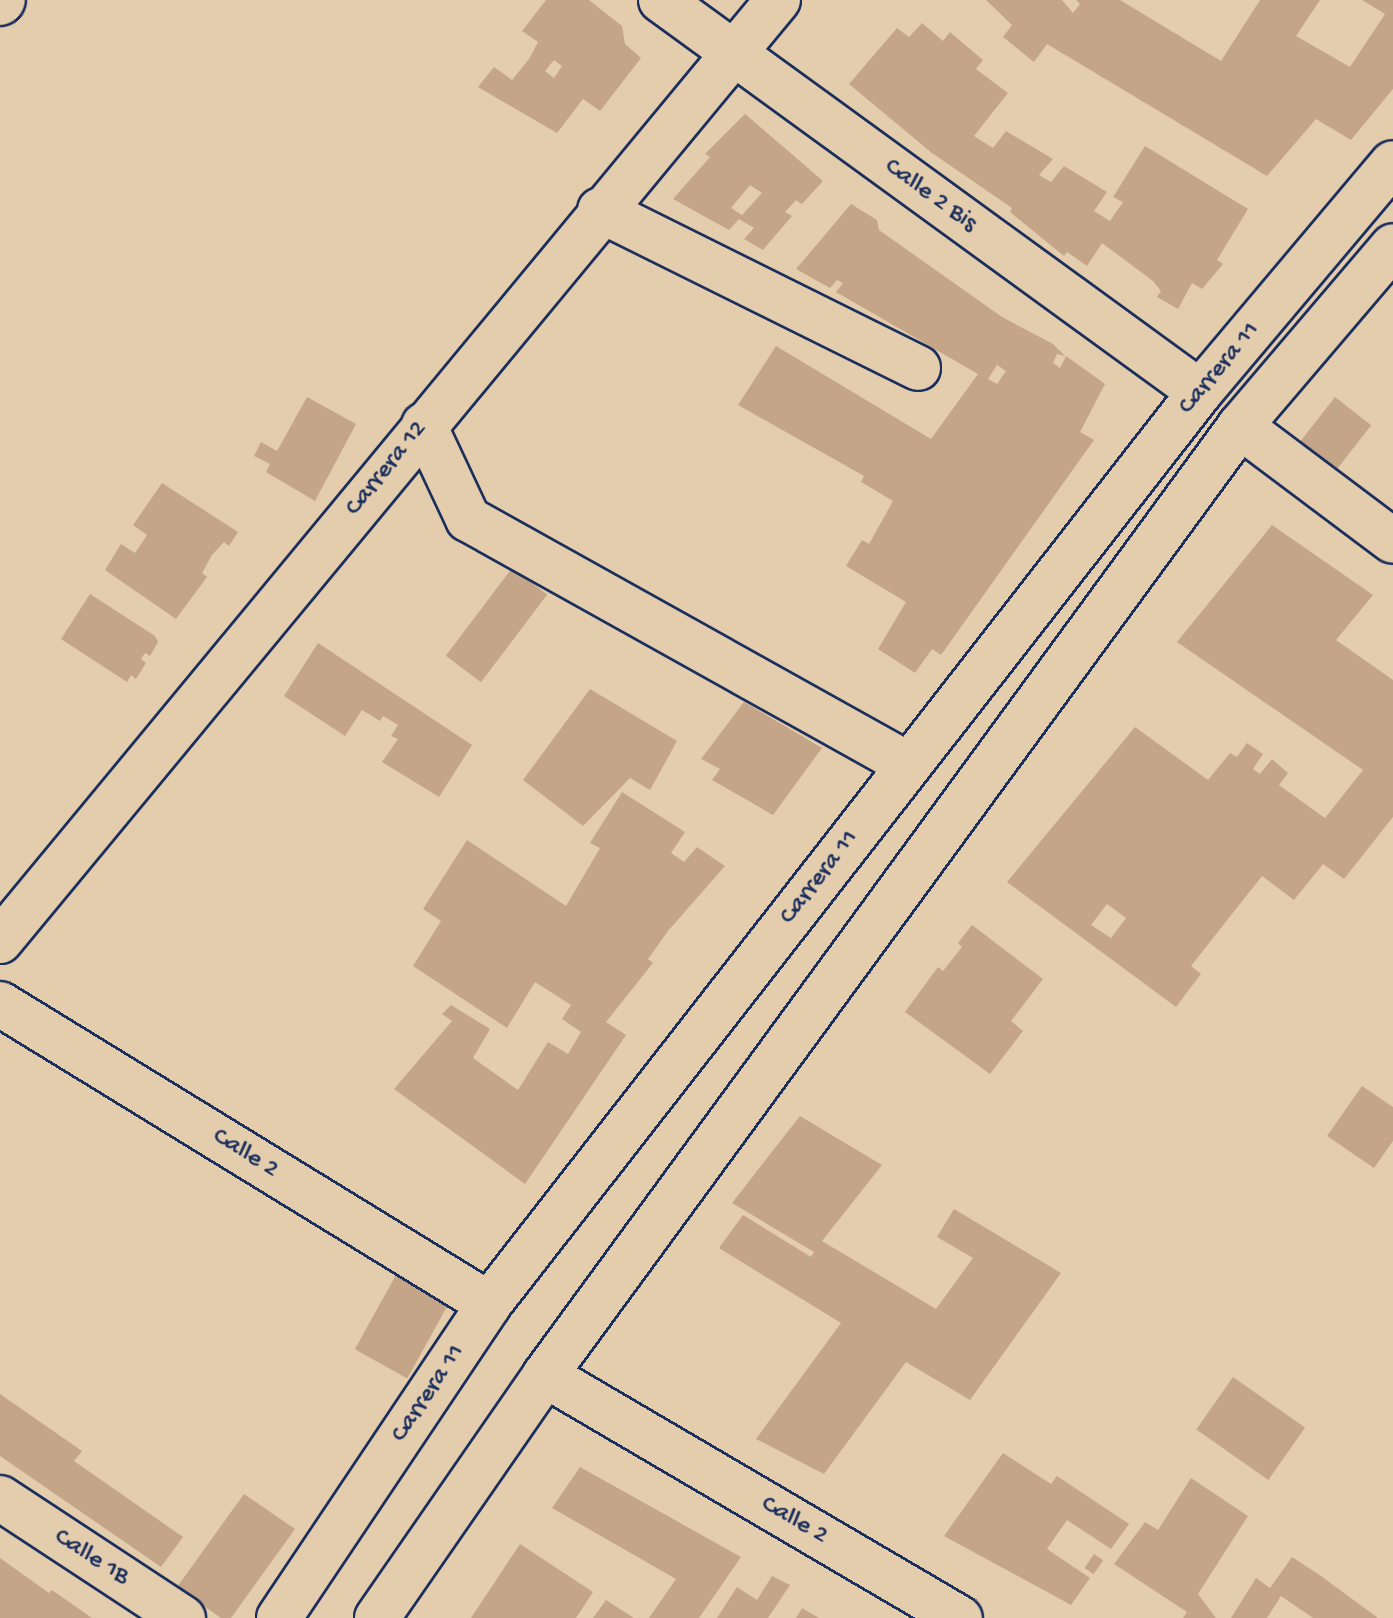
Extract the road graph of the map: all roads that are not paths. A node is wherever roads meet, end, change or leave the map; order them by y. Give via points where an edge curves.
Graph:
1 (661, 0) edge
2 (778, 0) edge
3 (731, 51) junction
4 (1393, 163) edge
5 (600, 210) junction
6 (1393, 246) edge
7 (918, 368) dead end
8 (1200, 392) junction
9 (424, 425) junction
10 (1240, 426) junction
11 (1393, 541) edge
12 (909, 765) junction
13 (0, 941) edge
14 (0, 1004) edge
15 (489, 1304) junction
16 (545, 1375) junction
17 (0, 1498) edge
18 (183, 1618) edge
19 (279, 1618) edge
20 (377, 1618) edge
21 (960, 1618) edge

1 - 3 street, Calle 2 Bis
2 - 3 street, Carrera 12
3 - 5 street, Carrera 12
3 - 8 street, Calle 2 Bis
4 - 8 street, Carrera 11
5 - 7 street
5 - 9 street, Carrera 12
6 - 10 street, Carrera 11
8 - 12 street, Carrera 11
9 - 12 street via 468,519
9 - 13 street, Carrera 12
10 - 11 street
10 - 16 street, Carrera 11
12 - 15 street, Carrera 11
14 - 15 street, Calle 2
15 - 19 street, Carrera 11
16 - 20 street, Carrera 11
16 - 21 street, Calle 2
17 - 18 street, Calle 1B

